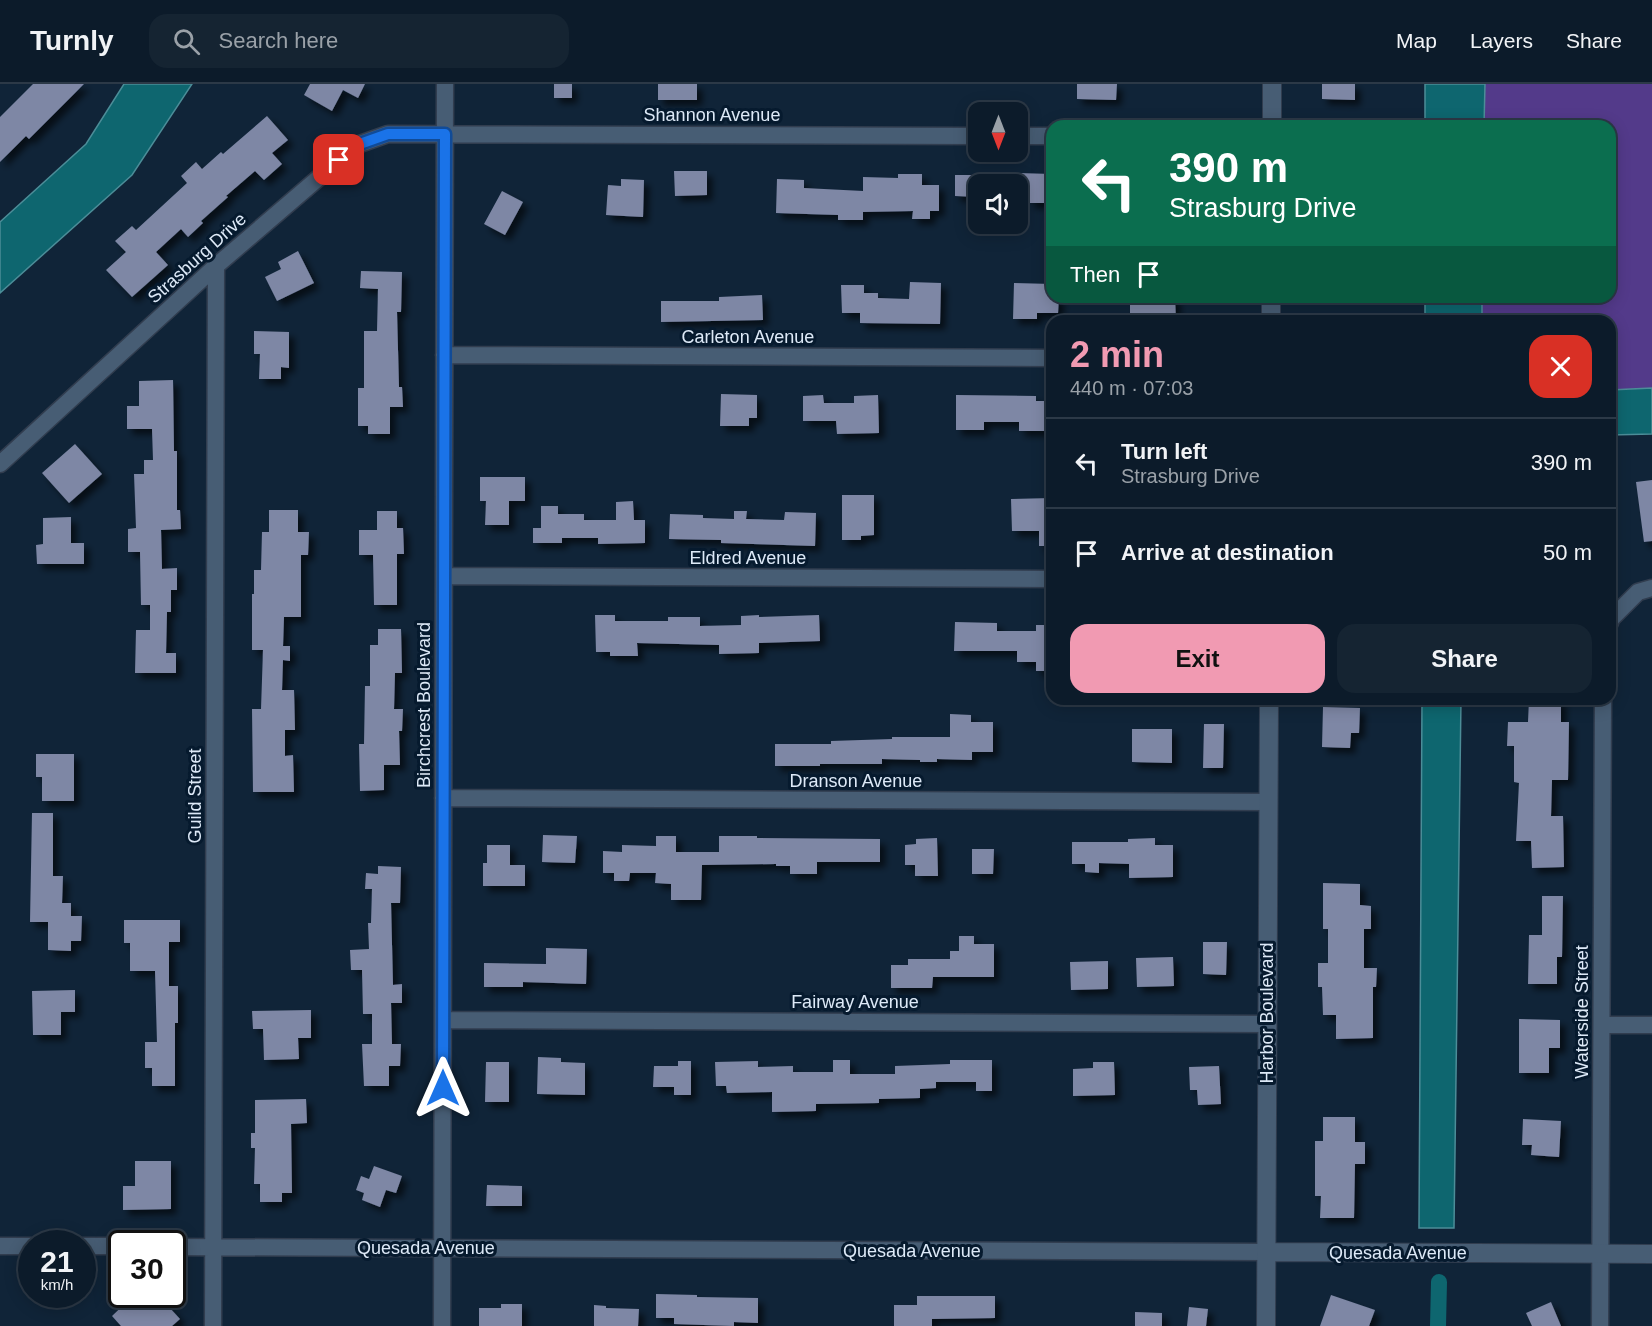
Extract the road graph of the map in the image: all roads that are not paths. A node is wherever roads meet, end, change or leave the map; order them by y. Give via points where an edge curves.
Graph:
1 (445, 84) edge
2 (1272, 84) edge
3 (1272, 120) edge
4 (445, 134) junction
5 (968, 136) edge
6 (1028, 136) edge
7 (1046, 136) edge
8 (216, 266) junction
9 (444, 355) junction
10 (1046, 358) edge
11 (0, 464) edge
12 (444, 576) junction
13 (1046, 579) edge
14 (1652, 588) edge
15 (1616, 614) edge
16 (1269, 705) edge
17 (1603, 705) edge
18 (443, 798) junction
19 (1268, 802) junction
20 (443, 1020) junction
21 (1267, 1024) junction
22 (1602, 1025) junction
23 (1652, 1025) edge
24 (0, 1246) edge
25 (18, 1246) edge
26 (186, 1247) edge
27 (214, 1247) junction
28 (442, 1248) junction
29 (1266, 1252) junction
30 (1601, 1254) junction
31 (1652, 1254) edge
32 (213, 1326) edge
33 (442, 1326) edge
34 (1266, 1326) edge
35 (1600, 1326) edge

1 - 4 street, Birchcrest Boulevard
2 - 3 street
4 - 5 street, Shannon Avenue
4 - 8 street, Strasburg Drive via 388,134 357,145
4 - 9 street, Birchcrest Boulevard
6 - 7 street
8 - 11 street, Strasburg Drive
8 - 27 street, Guild Street
9 - 10 street, Carleton Avenue
9 - 12 street, Birchcrest Boulevard
12 - 13 street, Eldred Avenue
12 - 18 street, Birchcrest Boulevard
14 - 15 street via 1638,592
16 - 19 street, Harbor Boulevard
17 - 22 street, Waterside Street
18 - 19 street, Dranson Avenue
18 - 20 street, Birchcrest Boulevard
19 - 21 street, Harbor Boulevard
20 - 21 street, Fairway Avenue
20 - 28 street, Birchcrest Boulevard
21 - 29 street, Harbor Boulevard
22 - 23 street
22 - 30 street, Waterside Street
24 - 25 street
26 - 27 street, Quesada Avenue
27 - 28 street, Quesada Avenue
27 - 32 street, Guild Street
28 - 29 street, Quesada Avenue
28 - 33 street, Birchcrest Boulevard
29 - 30 street, Quesada Avenue
29 - 34 street, Harbor Boulevard
30 - 31 street, Quesada Avenue
30 - 35 street, Waterside Street

